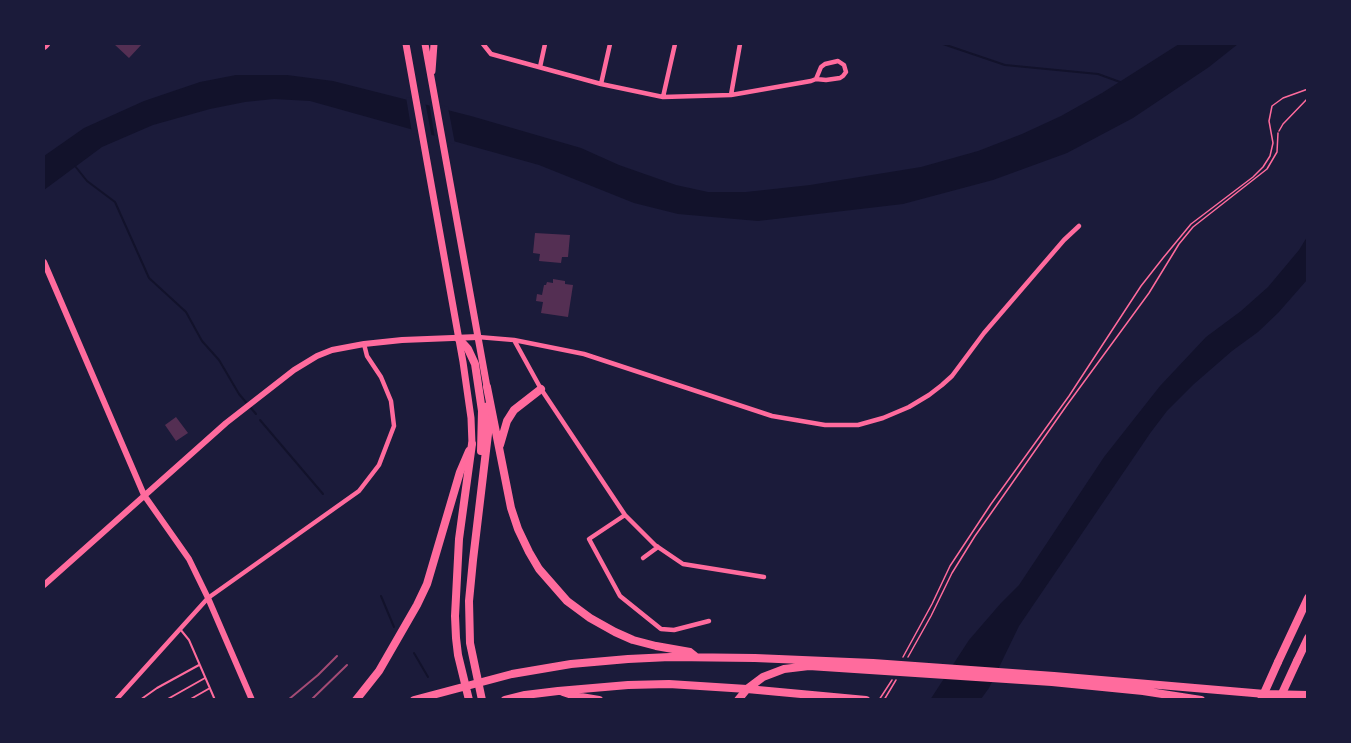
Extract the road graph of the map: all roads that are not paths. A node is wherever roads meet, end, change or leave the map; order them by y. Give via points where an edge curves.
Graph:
1 (406, 44) edge
2 (425, 44) edge
3 (434, 44) edge
4 (483, 44) edge
5 (545, 44) edge
6 (610, 44) edge
7 (675, 44) edge
8 (740, 44) edge
9 (540, 67) junction
10 (431, 79) junction
11 (816, 79) junction
12 (601, 84) junction
13 (731, 95) junction
14 (663, 97) junction
15 (1079, 226) dead end
16 (44, 262) edge
17 (478, 337) junction
18 (458, 338) junction
19 (514, 340) junction
20 (364, 344) junction
21 (488, 387) junction
22 (541, 389) junction
23 (472, 444) junction
24 (500, 449) junction
25 (482, 486) junction
26 (144, 495) junction
27 (625, 515) junction
28 (658, 548) junction
29 (643, 558) dead end
30 (764, 577) dead end
31 (44, 585) edge
32 (208, 598) junction
33 (1308, 598) edge
34 (708, 621) dead end
35 (180, 629) junction
36 (1308, 638) edge
37 (698, 657) junction
38 (1297, 661) joint
39 (1278, 662) joint
40 (200, 665) junction
41 (870, 666) junction
42 (205, 678) junction
43 (1053, 679) junction
44 (210, 688) junction
45 (1308, 688) edge
46 (747, 689) junction
47 (558, 691) junction
48 (1308, 695) edge
49 (1263, 697) edge
50 (116, 699) edge
51 (140, 699) edge
52 (165, 699) edge
53 (189, 699) edge
54 (214, 699) edge
55 (252, 699) edge
56 (356, 699) edge
57 (414, 699) edge
58 (469, 699) edge
59 (482, 699) edge
60 (505, 699) edge
61 (599, 699) edge
62 (738, 699) edge
63 (857, 699) edge
64 (866, 699) edge
65 (1201, 699) edge
66 (1279, 699) edge

1 - 18 main road
2 - 10 main road
3 - 10 main road
4 - 9 street via 491,54
5 - 9 street
6 - 12 street
7 - 14 street
8 - 13 street
9 - 12 street
10 - 17 main road
11 - 11 street via 843,76 844,65 838,61 827,63
11 - 13 street
12 - 14 street
13 - 14 street
15 - 19 street via 984,333 952,376 909,407 858,425 825,425 772,416 584,354
16 - 26 street
17 - 18 street
17 - 19 street
17 - 21 main road
18 - 20 street
18 - 23 main road
18 - 25 main road via 475,363 482,418
19 - 22 street
20 - 26 street via 332,350 294,370
20 - 32 street via 391,401 394,426 380,465 359,491
21 - 24 highway
21 - 25 main road
22 - 24 highway via 514,410
22 - 27 street
23 - 56 main road via 427,584 379,671
23 - 58 highway via 456,579 456,638
24 - 37 highway via 518,529 539,569 567,601 633,640
25 - 59 main road via 470,601 471,653
26 - 31 street
26 - 32 street via 189,559
27 - 28 street
27 - 34 street via 589,539 621,596 661,629 674,630
28 - 29 street
28 - 30 street via 682,564
32 - 35 street
32 - 55 street
33 - 39 highway
35 - 40 lane
35 - 50 street
36 - 38 highway
37 - 41 highway
37 - 57 highway via 571,664 512,674
38 - 66 main road
39 - 49 main road
40 - 42 lane
40 - 51 lane
41 - 43 highway
41 - 46 highway via 798,666 763,676
42 - 44 lane
42 - 52 lane
43 - 49 highway
43 - 65 highway
44 - 53 lane
44 - 54 lane
45 - 49 highway
46 - 47 main road via 669,684
46 - 62 highway
46 - 63 highway
47 - 60 main road
47 - 61 main road
48 - 49 highway
63 - 64 highway

